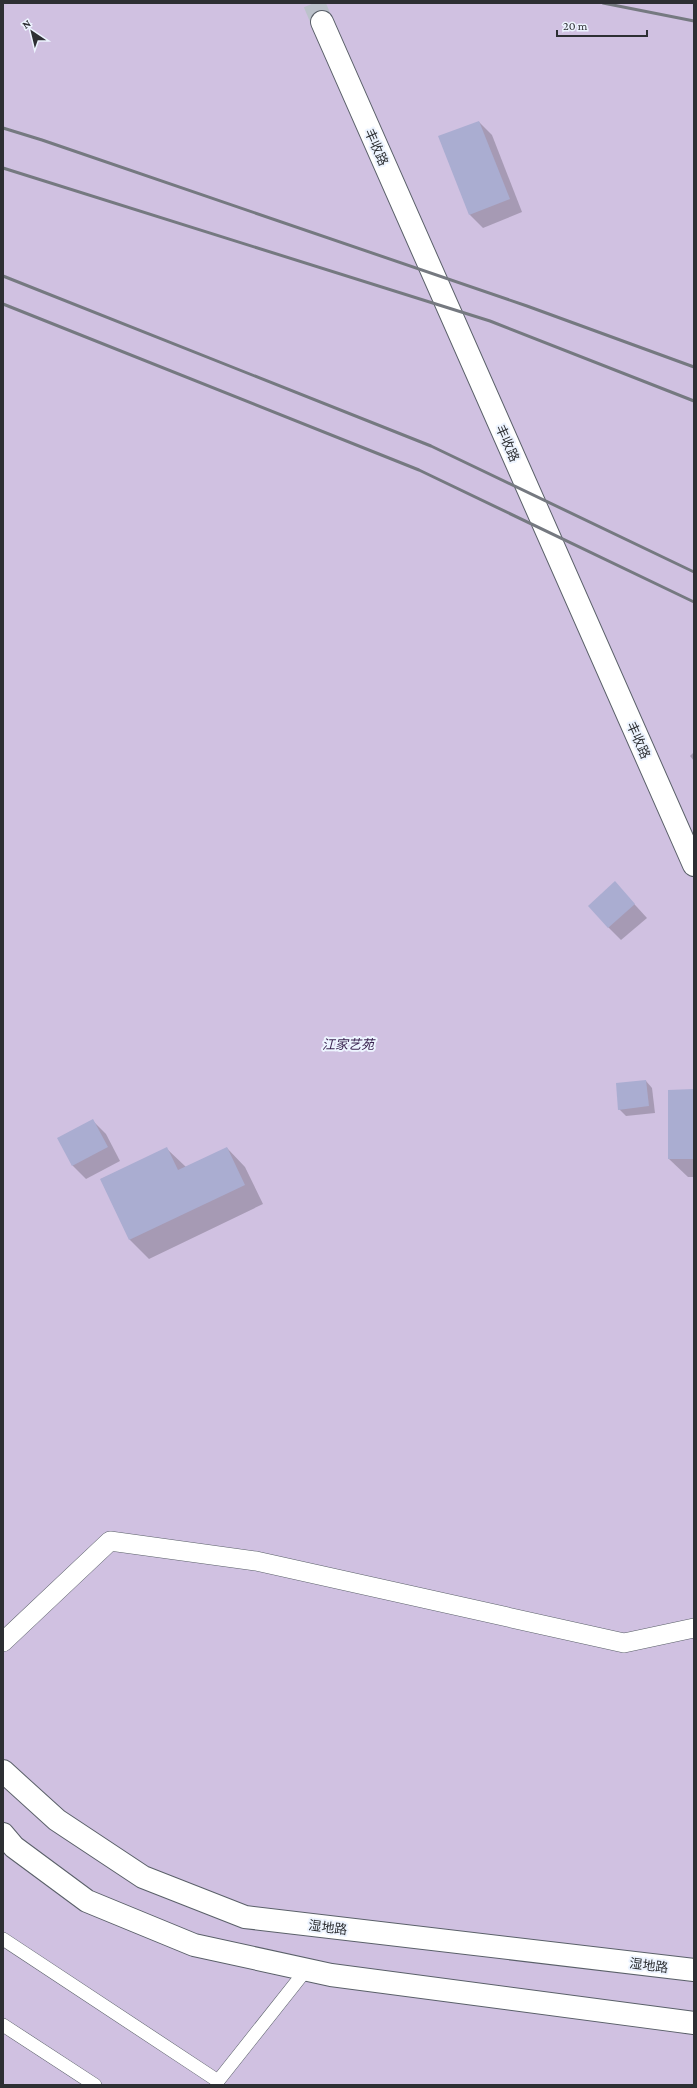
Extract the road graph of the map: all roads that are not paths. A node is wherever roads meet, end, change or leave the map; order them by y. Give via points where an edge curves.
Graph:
1 (322, 22) tunnel mouth
2 (694, 865) edge
3 (694, 1628) edge
4 (3, 1642) edge
5 (3, 1771) edge
6 (3, 1834) edge
7 (3, 1939) edge
8 (306, 1970) junction
9 (694, 1970) edge
10 (694, 2023) edge
11 (3, 2025) edge
12 (217, 2083) edge
13 (95, 2085) edge

1 - 2 street, 丰收路
3 - 4 street via 624,1642 256,1561 110,1541
5 - 9 street, 湿地路 via 57,1820 143,1877 245,1917
6 - 8 street via 14,1847 87,1901 194,1945
7 - 12 lane
8 - 10 street
8 - 12 lane
11 - 13 lane

